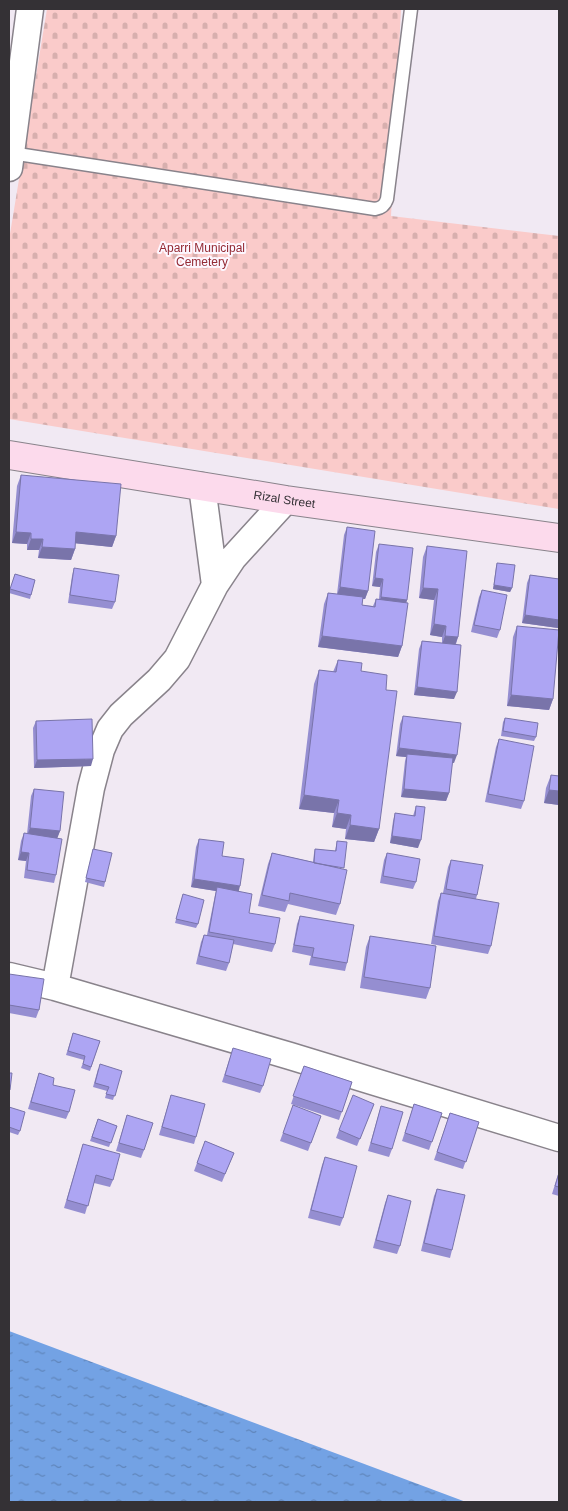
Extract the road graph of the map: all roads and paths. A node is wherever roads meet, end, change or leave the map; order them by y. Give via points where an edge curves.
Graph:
1 (30, 9) edge
2 (411, 9) edge
3 (10, 160) edge
4 (9, 455) edge
5 (202, 486) junction
6 (286, 500) junction
7 (559, 538) edge
8 (215, 585) junction
9 (9, 976) edge
10 (55, 987) junction
11 (559, 1138) edge

1 - 3 street
2 - 3 lane via 387,199 380,208
4 - 5 main road, Rizal Street
5 - 6 main road, Rizal Street
5 - 8 street
6 - 7 main road, Rizal Street
6 - 8 street via 233,558
8 - 10 street via 177,659 121,715 110,729 101,750 91,788
9 - 10 street
10 - 11 street

